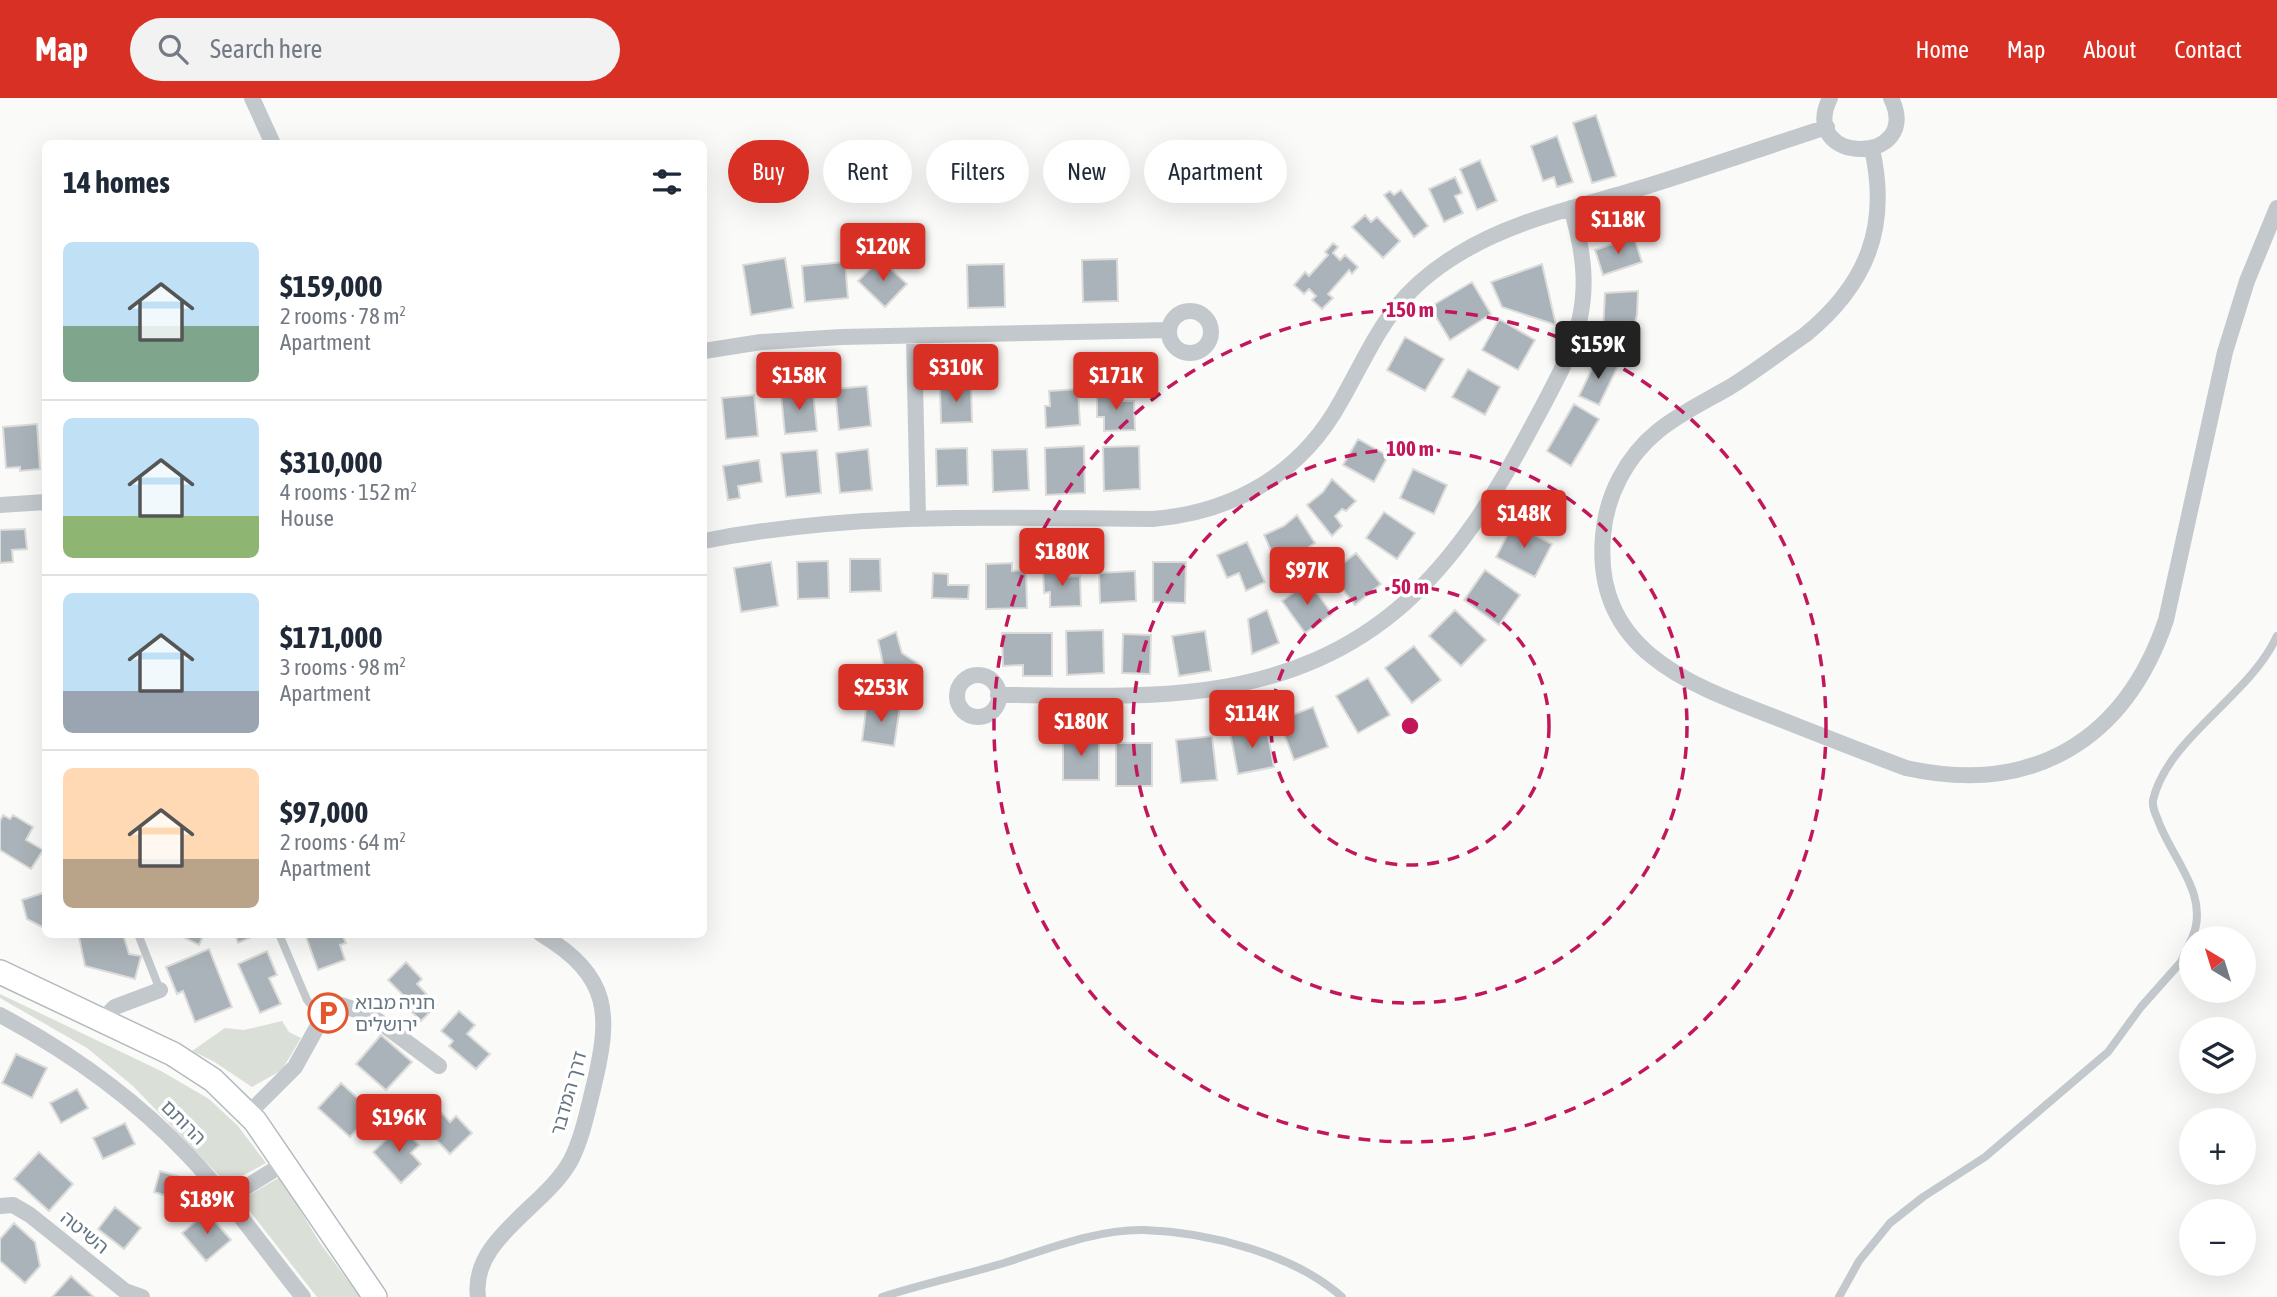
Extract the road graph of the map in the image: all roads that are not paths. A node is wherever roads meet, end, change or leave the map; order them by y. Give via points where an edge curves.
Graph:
1 (252, 98) edge
2 (1830, 98) edge
3 (1891, 98) edge
4 (1827, 127) junction
5 (271, 140) edge
6 (1872, 149) junction
7 (1571, 208) junction
8 (2277, 208) edge
9 (1169, 330) dead end
10 (914, 336) junction
11 (707, 351) edge
12 (42, 502) edge
13 (0, 505) edge
14 (918, 517) junction
15 (707, 541) edge
16 (2277, 636) edge
17 (998, 695) dead end
18 (2195, 926) edge
19 (140, 938) edge
20 (281, 938) edge
21 (546, 938) edge
22 (2179, 963) edge
23 (0, 972) edge
24 (160, 990) joint
25 (0, 1016) edge
26 (322, 1019) junction
27 (110, 1024) junction
28 (439, 1066) dead end
29 (248, 1114) junction
30 (285, 1163) junction
31 (225, 1200) junction
32 (0, 1206) edge
33 (299, 1292) edge
34 (142, 1297) edge
35 (281, 1297) edge
36 (375, 1297) edge
37 (478, 1297) edge
38 (881, 1297) edge
39 (1342, 1297) edge
40 (1839, 1297) edge

1 - 5 street
2 - 4 street via 1825,112
3 - 6 street via 1895,125 1887,140
4 - 6 street via 1846,148
4 - 7 street
6 - 8 street via 1878,192 1875,231 1853,286 1805,335 1658,431 1632,458 1614,488 1604,520 1601,553 1606,586 1619,617 1639,645 1666,670 1701,689 1906,768 1937,775 2001,774 2062,753 2115,713 2137,686 2166,620 2232,328
7 - 14 street via 1481,242 1415,286 1381,326 1342,401 1311,445 1273,479 1229,503 1153,519
7 - 17 street via 1586,281 1583,312 1566,362 1481,517 1454,554 1401,608 1323,657 1245,684 1159,694
9 - 10 street
10 - 11 street via 799,339
10 - 14 street
12 - 13 street
14 - 15 street via 817,523
16 - 18 lane via 2256,670 2168,763 2158,782 2152,804 2194,890 2198,909
19 - 24 lane
20 - 26 lane via 307,1000
21 - 37 street, דרך המדבר via 577,961 597,988 605,1012 604,1041 585,1122 570,1160 489,1251 480,1268
22 - 40 lane via 2108,1052 1985,1157 1890,1223 1859,1261
23 - 27 street
24 - 27 street via 115,1007
25 - 31 street, הרותם via 50,1042 128,1098 190,1157
26 - 28 street via 331,1002 369,1014
26 - 29 street via 295,1067
27 - 29 street via 213,1080
29 - 30 street
30 - 31 street
30 - 36 street
31 - 33 street, הרותם
32 - 34 street, השיטה via 13,1205 30,1215 125,1291
33 - 35 street
38 - 39 lane via 1050,1248 1143,1230 1266,1253

